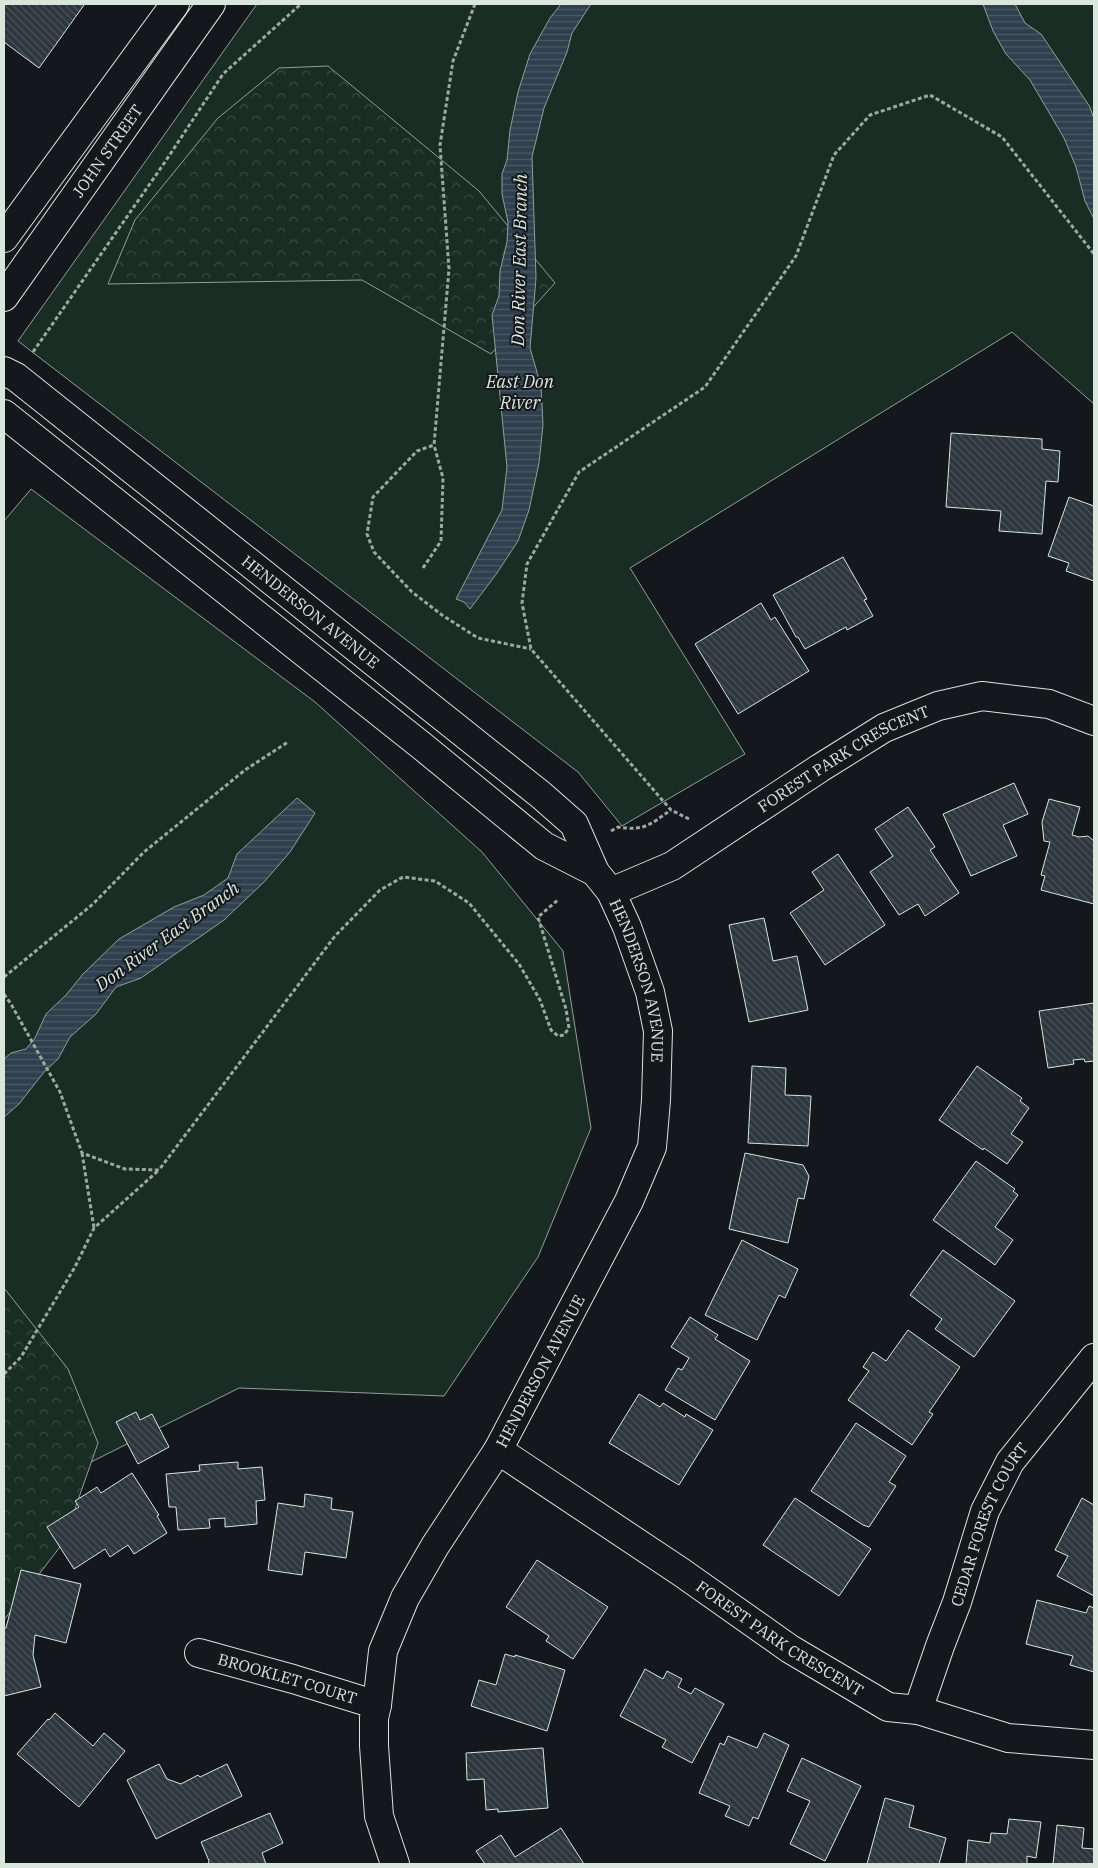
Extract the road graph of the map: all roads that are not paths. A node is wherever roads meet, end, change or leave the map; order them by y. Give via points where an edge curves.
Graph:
1 (175, 4) edge
2 (211, 4) edge
3 (4, 238) edge
4 (4, 297) edge
5 (4, 371) edge
6 (4, 414) edge
7 (1094, 721) edge
8 (603, 882) junction
9 (1094, 1358) edge
10 (498, 1450) junction
11 (199, 1654) dead end
12 (377, 1705) junction
13 (918, 1710) junction
14 (1094, 1745) edge
15 (395, 1864) edge

1 - 3 street, JOHN STREET
2 - 4 street, JOHN STREET
5 - 8 street, HENDERSON AVENUE via 16,377 541,795 574,824
6 - 8 street via 544,846
7 - 8 street, FOREST PARK CRESCENT via 1049,704 982,696 938,706 884,728 672,866
8 - 10 street, HENDERSON AVENUE via 627,927 650,992 658,1031 652,1147 629,1201
9 - 13 street, CEDAR FOREST COURT via 1010,1462 989,1503
10 - 12 street, HENDERSON AVENUE via 434,1546 405,1598 383,1651
10 - 13 street, FOREST PARK CRESCENT via 790,1649 888,1706
11 - 12 street, BROOKLET COURT
12 - 15 street, HENDERSON AVENUE via 374,1718 379,1816
13 - 14 street, FOREST PARK CRESCENT via 1008,1738

